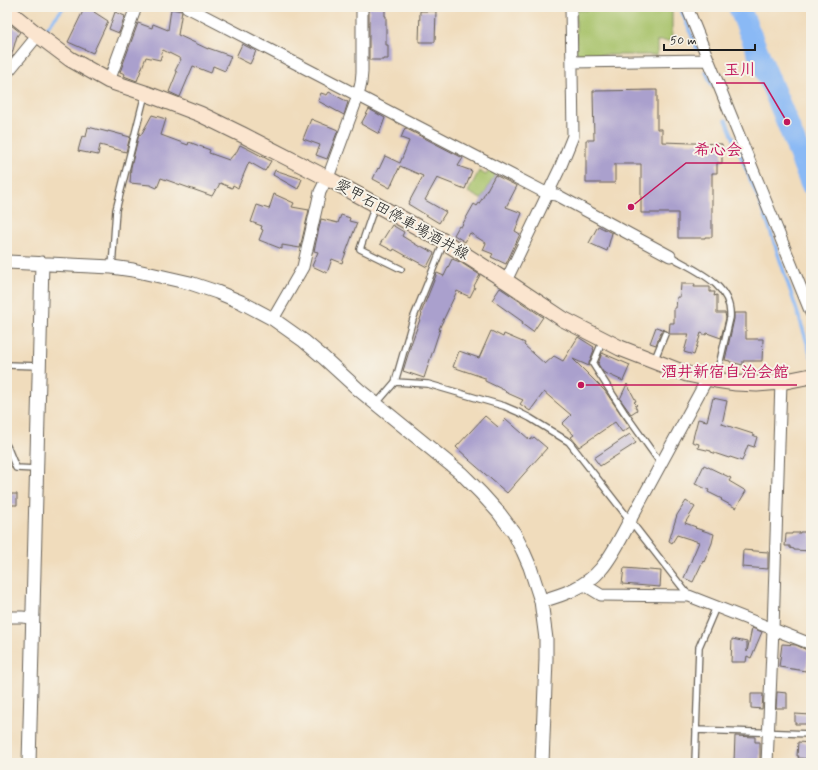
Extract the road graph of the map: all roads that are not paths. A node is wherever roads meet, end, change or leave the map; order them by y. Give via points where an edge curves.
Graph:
1 (136, 7) edge
2 (186, 7) edge
3 (362, 7) edge
4 (571, 7) edge
5 (687, 7) edge
6 (7, 10) edge
7 (38, 35) junction
8 (708, 60) junction
9 (572, 62) junction
10 (7, 73) edge
11 (109, 81) junction
12 (145, 93) junction
13 (358, 96) junction
14 (327, 178) junction
15 (548, 194) junction
16 (375, 204) junction
17 (444, 242) junction
18 (670, 256) joint
19 (7, 262) edge
20 (42, 263) junction
21 (112, 267) junction
22 (401, 269) dead end
23 (506, 281) junction
24 (811, 313) edge
25 (273, 319) junction
26 (665, 334) dead end
27 (603, 340) junction
28 (654, 361) junction
29 (7, 365) edge
30 (39, 366) junction
31 (811, 376) edge
32 (712, 380) junction
33 (395, 382) junction
34 (781, 382) junction
35 (377, 404) junction
36 (7, 446) edge
37 (661, 464) junction
38 (36, 469) junction
39 (630, 521) junction
40 (583, 584) junction
41 (689, 596) junction
42 (541, 601) junction
43 (716, 607) junction
44 (7, 617) edge
45 (33, 618) junction
46 (773, 629) junction
47 (811, 644) edge
48 (696, 730) junction
49 (769, 732) junction
50 (811, 734) edge
51 (29, 763) edge
52 (542, 763) edge
53 (695, 763) edge
54 (767, 763) edge

1 - 11 street
2 - 13 street
3 - 13 street via 362,72
4 - 9 street
5 - 8 street
6 - 7 main road, 愛甲石田停車場酒井線
7 - 10 street
7 - 11 main road, 愛甲石田停車場酒井線 via 70,59
8 - 9 street
8 - 24 street
9 - 15 street via 573,136
11 - 12 main road, 愛甲石田停車場酒井線
12 - 14 main road, 愛甲石田停車場酒井線 via 243,134
12 - 21 lane via 116,210
13 - 14 street
13 - 15 street
14 - 16 main road, 愛甲石田停車場酒井線
14 - 25 street via 320,192 303,267
15 - 18 street via 557,195
15 - 23 street
16 - 17 main road, 愛甲石田停車場酒井線
16 - 22 lane via 360,249
17 - 23 main road, 愛甲石田停車場酒井線
17 - 33 lane via 413,319
18 - 32 lane via 710,279 727,299 730,318
19 - 20 street
20 - 21 street
20 - 30 street
21 - 25 street via 190,283 217,292
23 - 27 main road, 愛甲石田停車場酒井線 via 563,319
25 - 35 street via 304,341
26 - 28 lane
27 - 28 main road, 愛甲石田停車場酒井線
27 - 37 lane via 593,364
28 - 32 main road, 愛甲石田停車場酒井線 via 687,374
29 - 30 lane
30 - 38 street
31 - 34 main road, 愛甲石田停車場酒井線
32 - 34 main road, 愛甲石田停車場酒井線 via 757,384
32 - 37 street
33 - 35 lane
33 - 39 lane via 428,384 504,406 530,418 569,442
34 - 46 street
35 - 42 street via 462,474 499,513 514,533 523,551
36 - 38 lane via 16,468
37 - 39 street
38 - 45 street
39 - 40 street via 601,570
39 - 41 lane
40 - 41 street via 601,594
40 - 42 street via 555,598
41 - 43 street
42 - 52 street via 546,639
43 - 46 street
43 - 48 lane via 699,646
44 - 45 street
45 - 51 street
46 - 47 street
46 - 49 street
48 - 49 lane
48 - 53 lane
49 - 50 lane
49 - 54 street

